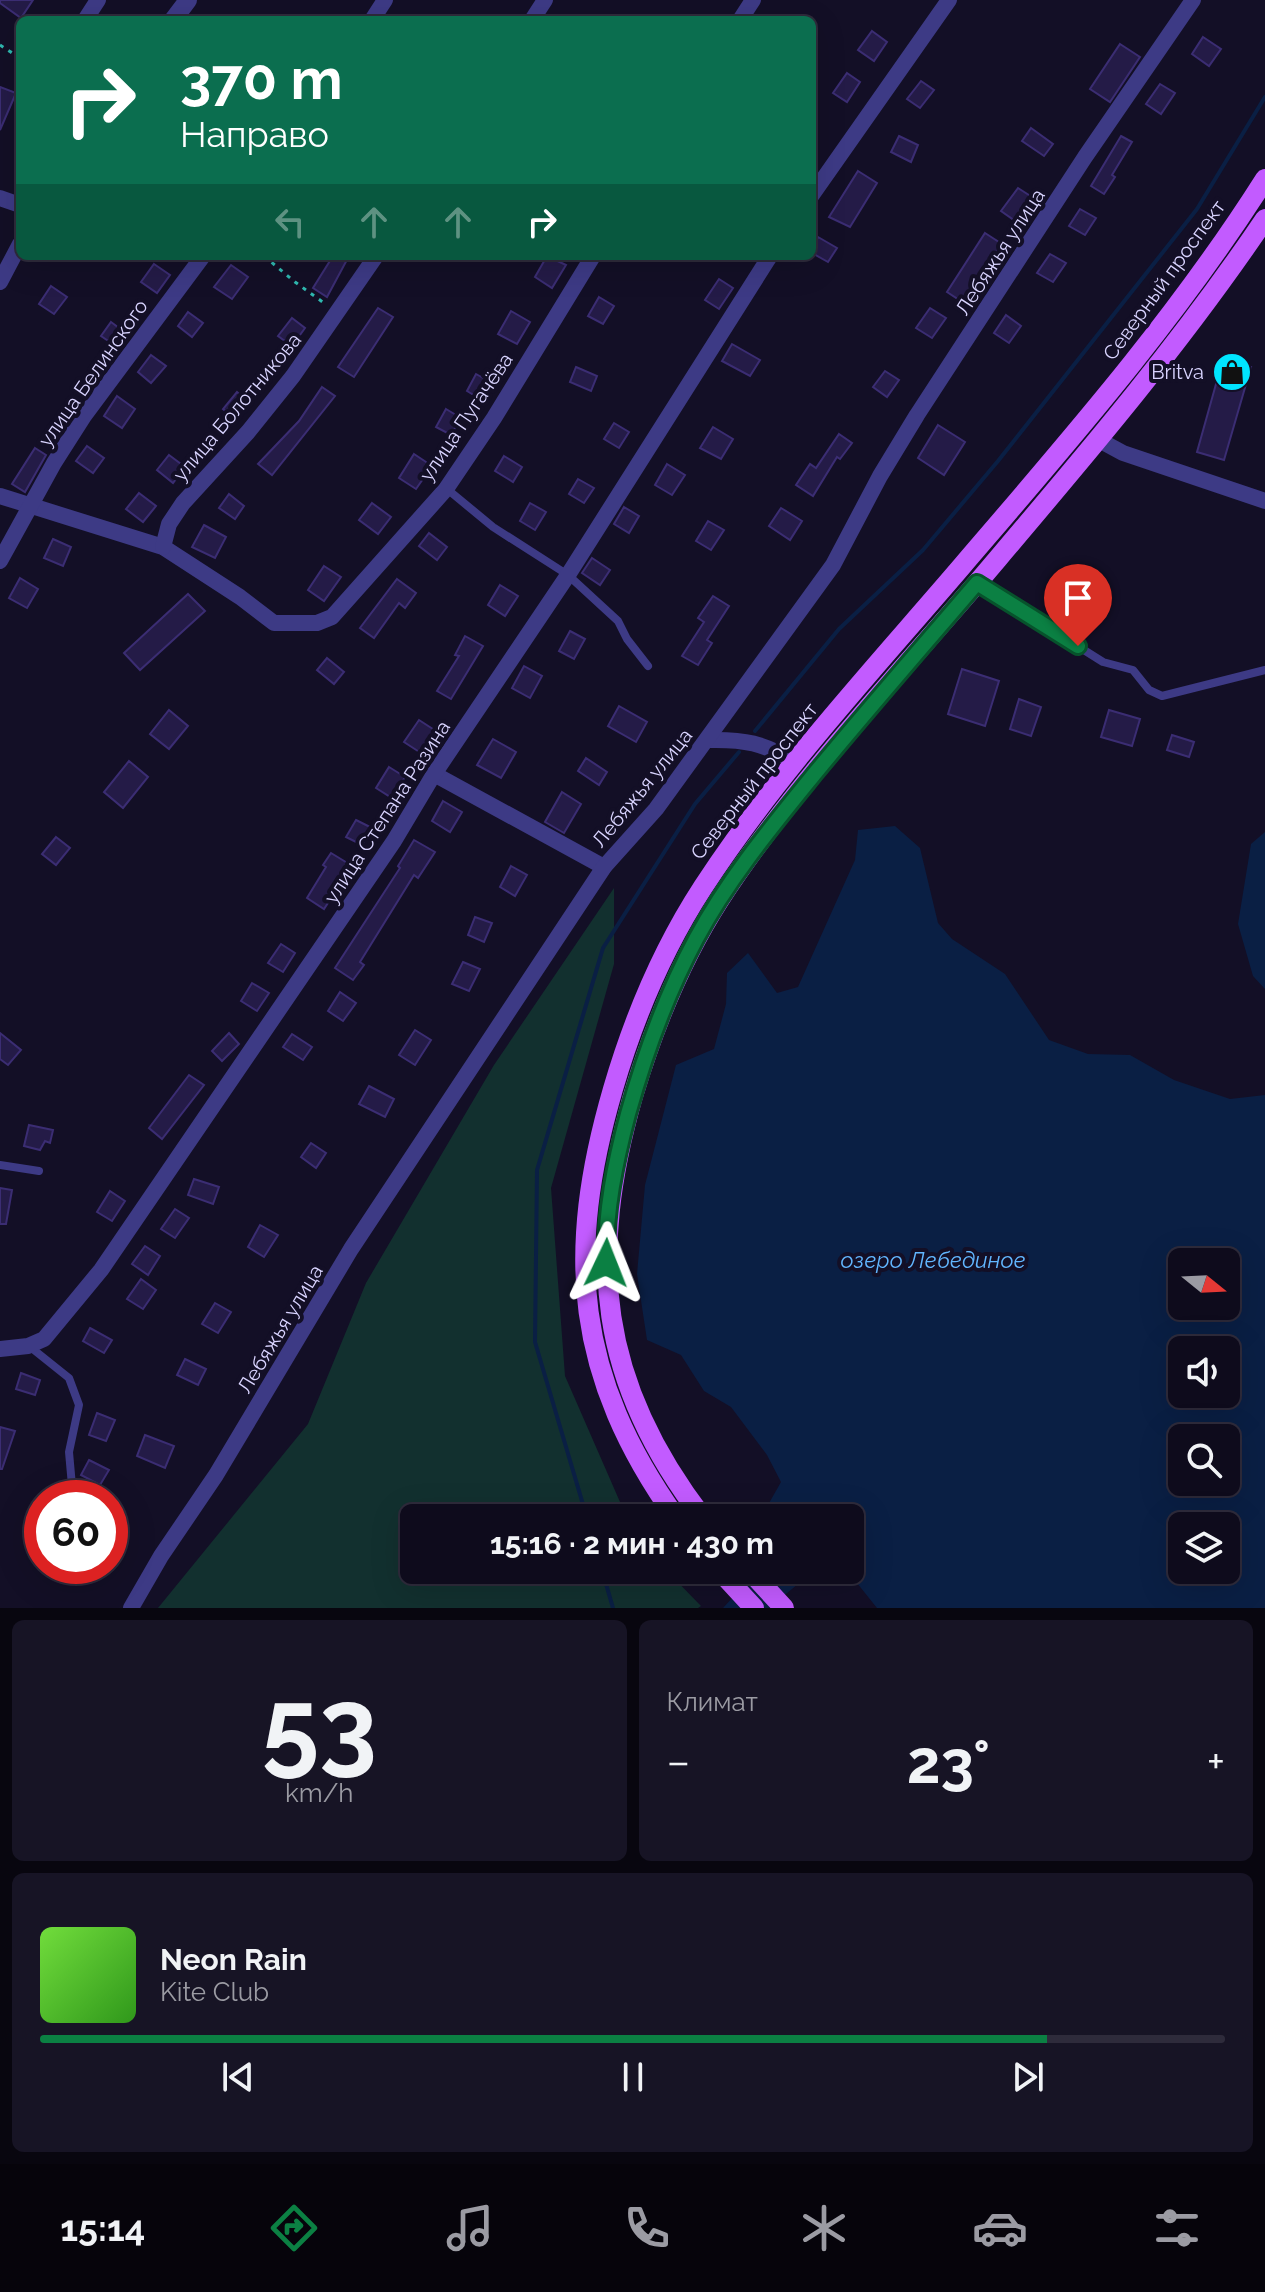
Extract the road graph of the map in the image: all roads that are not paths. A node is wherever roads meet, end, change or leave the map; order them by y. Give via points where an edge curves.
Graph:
1 (949, 0) edge
2 (1193, 0) edge
3 (1265, 179) edge
4 (816, 189) edge
5 (1265, 219) edge
6 (16, 252) edge
7 (200, 260) edge
8 (373, 260) edge
9 (591, 260) edge
10 (767, 260) edge
11 (0, 282) edge
12 (1099, 440) junction
13 (446, 489) junction
14 (0, 496) edge
15 (1265, 501) edge
16 (32, 506) junction
17 (163, 547) junction
18 (0, 561) edge
19 (568, 575) junction
20 (977, 583) junction
21 (894, 645) junction
22 (911, 659) junction
23 (648, 666) dead end
24 (1265, 670) edge
25 (707, 740) junction
26 (796, 762) junction
27 (434, 774) junction
28 (604, 867) junction
29 (0, 1165) edge
30 (39, 1171) dead end
31 (28, 1346) junction
32 (0, 1349) edge
33 (71, 1480) edge
34 (667, 1504) edge
35 (693, 1504) edge
36 (732, 1584) edge
37 (762, 1584) edge
38 (131, 1608) edge
39 (754, 1608) edge
40 (784, 1608) edge

1 - 4 street
2 - 25 street, Лебяжья улица via 917,415 833,565
3 - 21 main road, Северный проспект via 1130,367
5 - 12 main road
6 - 11 street
7 - 16 street, улица Белинского via 84,416
8 - 17 street, улица Болотникова via 293,376 183,503 169,524
9 - 13 street, улица Пугачёва
10 - 19 street, улица Степана Разина
12 - 15 street
12 - 20 main road
13 - 17 street, улица Пугачёва via 332,617 317,623 274,623
13 - 19 lane via 481,519
14 - 16 street
16 - 17 street
16 - 18 street, улица Белинского
19 - 23 lane via 618,621
19 - 27 street, улица Степана Разина
20 - 22 main road
20 - 24 lane via 1103,662 1133,670 1149,690 1162,696
21 - 22 lane
21 - 26 main road, Северный проспект
22 - 35 main road via 779,818 697,937 659,1016 619,1150 605,1242 612,1326 621,1365 648,1429
25 - 26 street via 767,746
25 - 28 street, Лебяжья улица
26 - 34 main road, Северный проспект via 710,875 657,968 624,1049 588,1197 584,1286 601,1371 636,1453
27 - 28 street
27 - 31 street, улица Степана Разина via 394,841 101,1270 44,1339
28 - 38 street, Лебяжья улица via 351,1249
29 - 30 lane
31 - 32 street
31 - 33 lane via 69,1378 79,1405 69,1452
36 - 39 main road
37 - 40 main road

